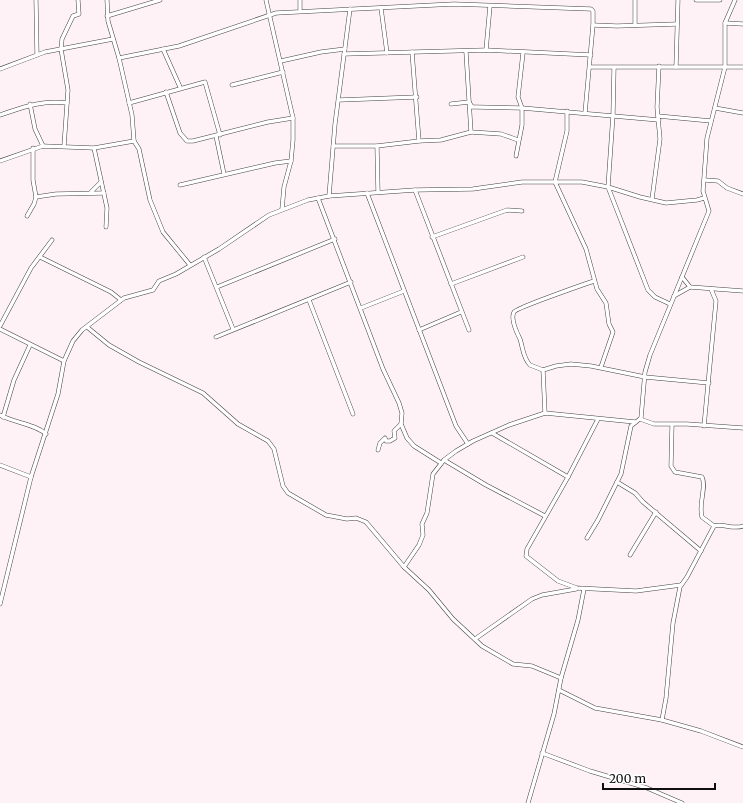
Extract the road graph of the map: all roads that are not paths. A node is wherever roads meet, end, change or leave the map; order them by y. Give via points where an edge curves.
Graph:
1 (36, 0) edge
2 (78, 0) edge
3 (107, 0) edge
4 (160, 0) edge
5 (266, 0) edge
6 (300, 0) edge
7 (635, 0) edge
8 (678, 0) edge
9 (696, 0) edge
10 (720, 0) edge
11 (735, 0) edge
12 (454, 2) edge
13 (490, 6) junction
14 (381, 8) junction
15 (350, 9) junction
16 (300, 11) junction
17 (270, 15) junction
18 (107, 16) junction
19 (725, 22) junction
20 (677, 24) junction
21 (743, 24) edge
22 (593, 25) junction
23 (635, 25) junction
24 (114, 39) junction
25 (61, 49) junction
26 (163, 49) junction
27 (345, 49) junction
28 (486, 50) junction
29 (412, 52) junction
30 (466, 52) junction
31 (387, 53) junction
32 (523, 53) junction
33 (344, 54) junction
34 (37, 55) junction
35 (591, 55) junction
36 (119, 58) junction
37 (281, 62) junction
38 (659, 66) junction
39 (590, 67) junction
40 (676, 67) junction
41 (725, 67) junction
42 (614, 68) junction
43 (743, 68) edge
44 (0, 69) edge
45 (283, 72) junction
46 (232, 85) dead end
47 (180, 88) junction
48 (166, 92) junction
49 (417, 97) junction
50 (339, 100) junction
51 (469, 102) junction
52 (129, 103) junction
53 (30, 104) junction
54 (67, 104) junction
55 (451, 104) dead end
56 (522, 108) junction
57 (715, 108) junction
58 (567, 111) junction
59 (585, 113) junction
60 (743, 113) edge
61 (0, 115) edge
62 (613, 115) junction
63 (293, 118) junction
64 (659, 118) junction
65 (711, 121) junction
66 (471, 132) junction
67 (218, 135) junction
68 (518, 140) junction
69 (134, 141) junction
70 (419, 141) junction
71 (43, 146) junction
72 (64, 146) junction
73 (333, 146) junction
74 (377, 146) junction
75 (34, 148) junction
76 (94, 148) junction
77 (516, 156) dead end
78 (0, 161) edge
79 (291, 161) junction
80 (224, 174) junction
81 (704, 180) junction
82 (101, 182) junction
83 (555, 182) junction
84 (180, 185) dead end
85 (608, 187) junction
86 (415, 190) junction
87 (91, 192) junction
88 (378, 192) junction
89 (104, 193) junction
90 (367, 193) junction
91 (743, 194) edge
92 (329, 196) junction
93 (36, 197) junction
94 (318, 198) junction
95 (704, 198) junction
96 (652, 199) junction
97 (282, 209) junction
98 (522, 211) dead end
99 (27, 216) dead end
100 (106, 227) dead end
101 (432, 237) junction
102 (335, 239) junction
103 (52, 240) dead end
104 (40, 257) junction
105 (204, 257) junction
106 (523, 257) dead end
107 (190, 265) junction
108 (682, 277) junction
109 (351, 282) junction
110 (594, 282) junction
111 (451, 284) junction
112 (216, 287) junction
113 (690, 287) junction
114 (711, 289) junction
115 (404, 291) junction
116 (743, 291) edge
117 (674, 296) junction
118 (121, 300) junction
119 (309, 300) junction
120 (670, 304) junction
121 (361, 308) junction
122 (461, 312) junction
123 (0, 326) edge
124 (87, 327) junction
125 (0, 329) edge
126 (233, 329) junction
127 (419, 330) junction
128 (469, 330) dead end
129 (216, 337) dead end
130 (30, 345) junction
131 (64, 361) junction
132 (601, 367) junction
133 (543, 370) junction
134 (645, 377) junction
135 (709, 383) junction
136 (545, 413) junction
137 (353, 414) dead end
138 (2, 416) edge
139 (598, 419) junction
140 (640, 419) junction
141 (635, 422) junction
142 (401, 424) junction
143 (672, 425) junction
144 (704, 426) junction
145 (743, 428) edge
146 (492, 433) junction
147 (46, 434) junction
148 (468, 444) junction
149 (378, 450) dead end
150 (443, 461) junction
151 (0, 465) edge
152 (31, 477) junction
153 (568, 477) junction
154 (617, 482) junction
155 (656, 512) junction
156 (545, 516) junction
157 (714, 526) junction
158 (743, 526) edge
159 (587, 538) dead end
160 (701, 551) junction
161 (630, 555) dead end
162 (404, 566) junction
163 (681, 585) junction
164 (578, 588) junction
165 (584, 589) junction
166 (0, 598) edge
167 (0, 604) edge
168 (475, 639) junction
169 (561, 678) junction
170 (559, 690) junction
171 (662, 720) junction
172 (743, 747) edge
173 (542, 753) junction
174 (528, 803) edge
175 (682, 803) edge

1 - 34 street
2 - 25 street via 79,14 73,16 62,39
3 - 18 street
4 - 18 street
5 - 17 street
6 - 16 street
7 - 23 street
8 - 20 street
9 - 10 street
11 - 19 street
12 - 13 street
12 - 14 street
13 - 22 street via 591,9
13 - 28 street
14 - 15 street
14 - 31 street
15 - 16 street
15 - 27 street
16 - 17 street
17 - 26 street via 180,46
17 - 37 street
18 - 24 street
19 - 21 street
19 - 41 street
20 - 23 street
20 - 40 street
22 - 23 street
22 - 35 street
24 - 25 street
24 - 36 street
25 - 34 street
25 - 54 street
26 - 36 street
26 - 47 street
27 - 33 street
27 - 37 street
28 - 30 street
28 - 32 street
29 - 30 street
29 - 31 street
29 - 49 street
30 - 51 street
31 - 33 street
32 - 35 street
32 - 56 street via 518,97
33 - 50 street
34 - 44 street
35 - 39 street
36 - 52 street
37 - 45 street
38 - 40 street
38 - 42 street
38 - 64 street
39 - 42 street
39 - 59 street
40 - 41 street
41 - 43 street
41 - 57 street
42 - 62 street
45 - 46 street
45 - 63 street
47 - 48 street
47 - 67 street via 202,82 206,84
48 - 52 street
48 - 67 street via 183,138 193,141
49 - 50 street
49 - 70 street
50 - 73 street
51 - 55 street
51 - 56 street via 472,107
51 - 66 street
52 - 69 street
53 - 54 street via 52,101
53 - 61 street
53 - 71 street via 35,129
54 - 72 street
56 - 58 street
56 - 68 street via 522,125
57 - 60 street
57 - 65 street
58 - 59 street
58 - 83 street via 567,131
59 - 62 street
62 - 64 street
62 - 85 street
63 - 67 street
63 - 79 street
64 - 65 street
64 - 96 street via 660,139
65 - 81 street
66 - 68 street via 501,134
66 - 70 street via 441,140
67 - 80 street
68 - 77 street
69 - 76 street
69 - 107 street via 139,149 150,200 163,232
70 - 74 street
71 - 72 street
71 - 75 street
72 - 76 street
73 - 74 street
73 - 92 street
74 - 88 street
75 - 78 street
75 - 93 street via 33,180
76 - 82 street
79 - 80 street via 275,162
79 - 97 street
80 - 84 street
81 - 91 street via 718,181 727,188
81 - 95 street
82 - 87 street
82 - 89 street
83 - 85 street via 582,182
83 - 86 street via 522,182 473,189
83 - 110 street via 586,249
85 - 96 street
85 - 120 street via 648,290 655,297
86 - 88 street
86 - 101 street
87 - 89 street
87 - 93 street
88 - 90 street
89 - 100 street via 107,208
90 - 92 street
90 - 115 street
92 - 94 street
93 - 99 street
94 - 97 street
94 - 102 street
95 - 96 street via 678,203
95 - 108 street via 709,211
97 - 105 street
98 - 101 street via 507,210
101 - 111 street
102 - 109 street
102 - 112 street
103 - 104 street
104 - 118 street via 111,292
104 - 123 street via 22,283
105 - 107 street
105 - 112 street
106 - 111 street
107 - 118 street via 158,281 153,290
108 - 113 street
108 - 117 street
109 - 119 street
109 - 121 street
110 - 132 street via 606,303 609,324 613,332
110 - 133 street via 514,311 516,330 527,363
111 - 122 street
112 - 126 street
113 - 114 street
113 - 117 street
114 - 116 street
114 - 135 street via 716,301
115 - 121 street
115 - 127 street
117 - 120 street
118 - 124 street
119 - 126 street
119 - 137 street
120 - 134 street via 650,355
121 - 142 street via 383,369 399,403 402,413
122 - 127 street
122 - 128 street
124 - 131 street via 73,341
124 - 162 street via 109,345 139,362 204,393 238,424 268,441 274,449 282,481 288,493 326,515 362,519
125 - 130 street
126 - 129 street
127 - 148 street via 456,426
130 - 131 street
130 - 138 street via 14,380
131 - 147 street via 58,394
132 - 133 street via 571,364
132 - 134 street
133 - 136 street
134 - 135 street
134 - 140 street
135 - 144 street
136 - 139 street
136 - 146 street
138 - 147 street via 39,428
139 - 141 street
139 - 153 street
140 - 141 street
140 - 143 street via 654,424
141 - 154 street via 625,463
142 - 149 street via 394,431 395,438 390,441 386,441 385,438
142 - 150 street via 410,442
143 - 144 street
143 - 157 street via 670,466 675,472 702,477 700,512 704,520
144 - 145 street
146 - 148 street
146 - 153 street
147 - 152 street
148 - 150 street
150 - 156 street
150 - 162 street via 433,474 427,513 422,524 422,539
151 - 152 street
152 - 166 street
153 - 156 street
154 - 155 street via 635,493
154 - 159 street
155 - 160 street
155 - 161 street
156 - 164 street via 526,549 526,556 558,581
157 - 158 street
157 - 160 street
160 - 163 street
162 - 168 street
163 - 165 street via 636,591
163 - 171 street via 673,623
164 - 165 street
164 - 168 street via 532,598
165 - 169 street
166 - 167 street
168 - 169 street via 487,650 506,661 532,666
169 - 170 street
170 - 171 street via 595,708
170 - 173 street
171 - 172 street
173 - 174 street
173 - 175 street via 647,788

